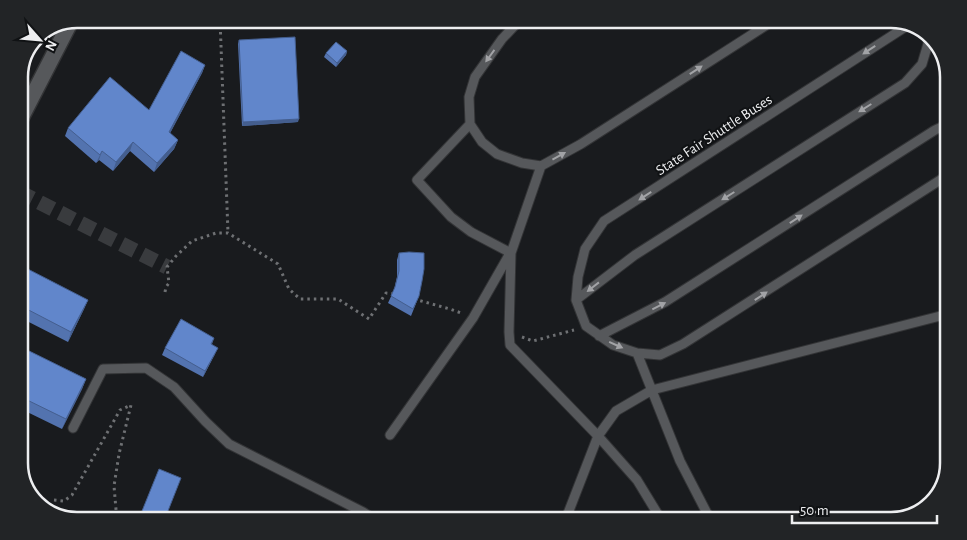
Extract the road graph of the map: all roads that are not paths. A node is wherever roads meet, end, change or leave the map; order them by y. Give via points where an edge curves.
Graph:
1 (512, 28) edge
2 (762, 28) edge
3 (67, 29) edge
4 (903, 29) edge
5 (928, 45) edge
6 (28, 105) edge
7 (470, 124) junction
8 (939, 128) edge
9 (541, 166) junction
10 (939, 181) edge
11 (511, 253) junction
12 (576, 300) junction
13 (940, 316) edge
14 (600, 336) junction
15 (637, 353) junction
16 (652, 390) junction
17 (73, 428) dead end
18 (390, 435) dead end
19 (598, 436) junction
20 (363, 512) edge
21 (568, 512) edge
22 (657, 512) edge
23 (706, 512) edge

1 -> 7 lane via 475,77 469,97
9 -> 2 lane via 581,144
3 - 6 street
4 -> 12 lane, State Fair Shuttle Buses via 604,222 584,249
5 -> 12 lane via 922,64 904,83 635,254
7 - 9 lane via 482,142 497,154
7 - 11 lane via 418,180 451,217 471,232
14 -> 8 lane via 665,302
9 - 11 lane
15 -> 10 lane via 660,355 684,344
11 - 18 lane via 473,318
11 - 19 lane via 510,345
12 - 14 lane, State Fair Shuttle Buses via 586,326
13 - 16 lane
14 -> 15 lane
15 - 16 lane
16 - 19 lane via 616,411
16 - 23 lane via 680,461
17 - 20 lane via 104,368 146,368 174,387 229,444
19 - 21 lane
19 - 22 lane via 637,480

